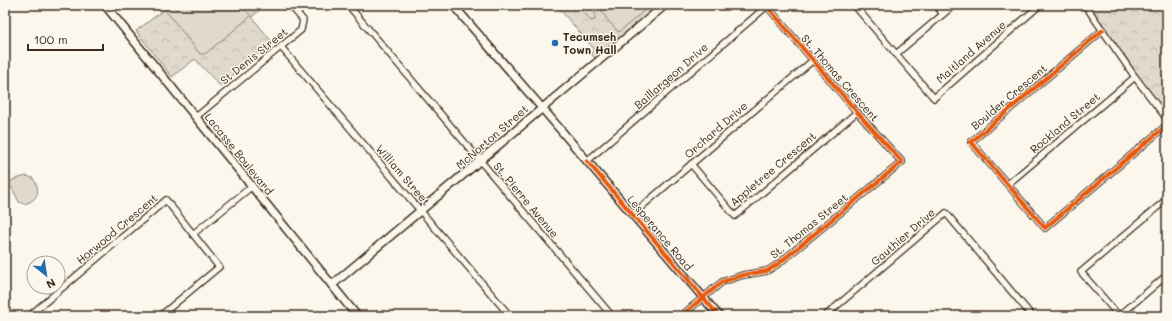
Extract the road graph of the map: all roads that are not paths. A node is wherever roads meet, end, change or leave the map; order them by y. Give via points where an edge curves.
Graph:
1 (105, 5) edge
2 (290, 5) edge
3 (348, 5) edge
4 (453, 5) edge
5 (665, 5) edge
6 (854, 5) edge
7 (936, 5) edge
8 (954, 5) edge
9 (1040, 5) edge
10 (1086, 5) edge
11 (766, 6) edge
12 (944, 14) junction
13 (1102, 30) junction
14 (281, 47) junction
15 (896, 54) junction
16 (812, 61) junction
17 (1135, 77) junction
18 (542, 108) junction
19 (857, 112) junction
20 (196, 118) junction
21 (1167, 119) edge
22 (1167, 125) edge
23 (480, 161) junction
24 (587, 161) junction
25 (902, 162) joint
26 (691, 164) junction
27 (1008, 184) junction
28 (252, 187) junction
29 (1167, 199) edge
30 (421, 211) junction
31 (633, 214) junction
32 (193, 234) junction
33 (1167, 275) edge
34 (332, 285) junction
35 (703, 298) junction
36 (29, 316) edge
37 (160, 316) edge
38 (357, 316) edge
39 (510, 316) edge
40 (612, 316) edge
41 (681, 316) edge
42 (718, 316) edge
43 (825, 316) edge
44 (1032, 316) edge
45 (1119, 316) edge

1 - 20 street, Lacasse Boulevard
2 - 14 street, St Denis Street via 303,20 301,30
3 - 23 street, St. Pierre Avenue
4 - 18 street, Lesperance Road
5 - 18 street, McNorton Street
6 - 15 street, Maitland Avenue
7 - 12 street
8 - 12 street
9 - 15 street, Maitland Avenue via 934,98
10 - 13 street
11 - 16 street, St. Thomas Crescent
11 - 24 street, Baillargeon Drive
12 - 15 street
13 - 17 street
13 - 27 street, Boulder Crescent via 971,142
14 - 20 street, St Denis Street
14 - 30 street, William Street
16 - 19 street, St. Thomas Crescent
16 - 26 street, Orchard Drive
17 - 21 street
17 - 27 street, Rockland Street
18 - 23 street, McNorton Street
18 - 24 street, Lesperance Road
19 - 25 street, St. Thomas Crescent
19 - 26 street, Appletree Crescent via 735,216
20 - 28 street, Lacasse Boulevard
22 - 27 street, Boulder Crescent via 1045,228
23 - 30 street, McNorton Street
23 - 40 street, St. Pierre Avenue
24 - 31 street, Lesperance Road
25 - 35 street, St. Thomas Street via 778,264 767,271 722,282
26 - 31 street, Orchard Drive
28 - 32 street
28 - 34 street, Lacasse Boulevard
29 - 45 street via 1082,272
30 - 34 street, McNorton Street
30 - 39 street, William Street
31 - 35 street, Lesperance Road
32 - 36 street, Horwood Crescent via 166,200
32 - 37 street, Horwood Crescent via 219,267
33 - 45 street
34 - 38 street, Lacasse Boulevard
35 - 41 street, St. Thomas Street
35 - 42 street, Lesperance Road
43 - 44 street, Gauthier Drive via 946,213

